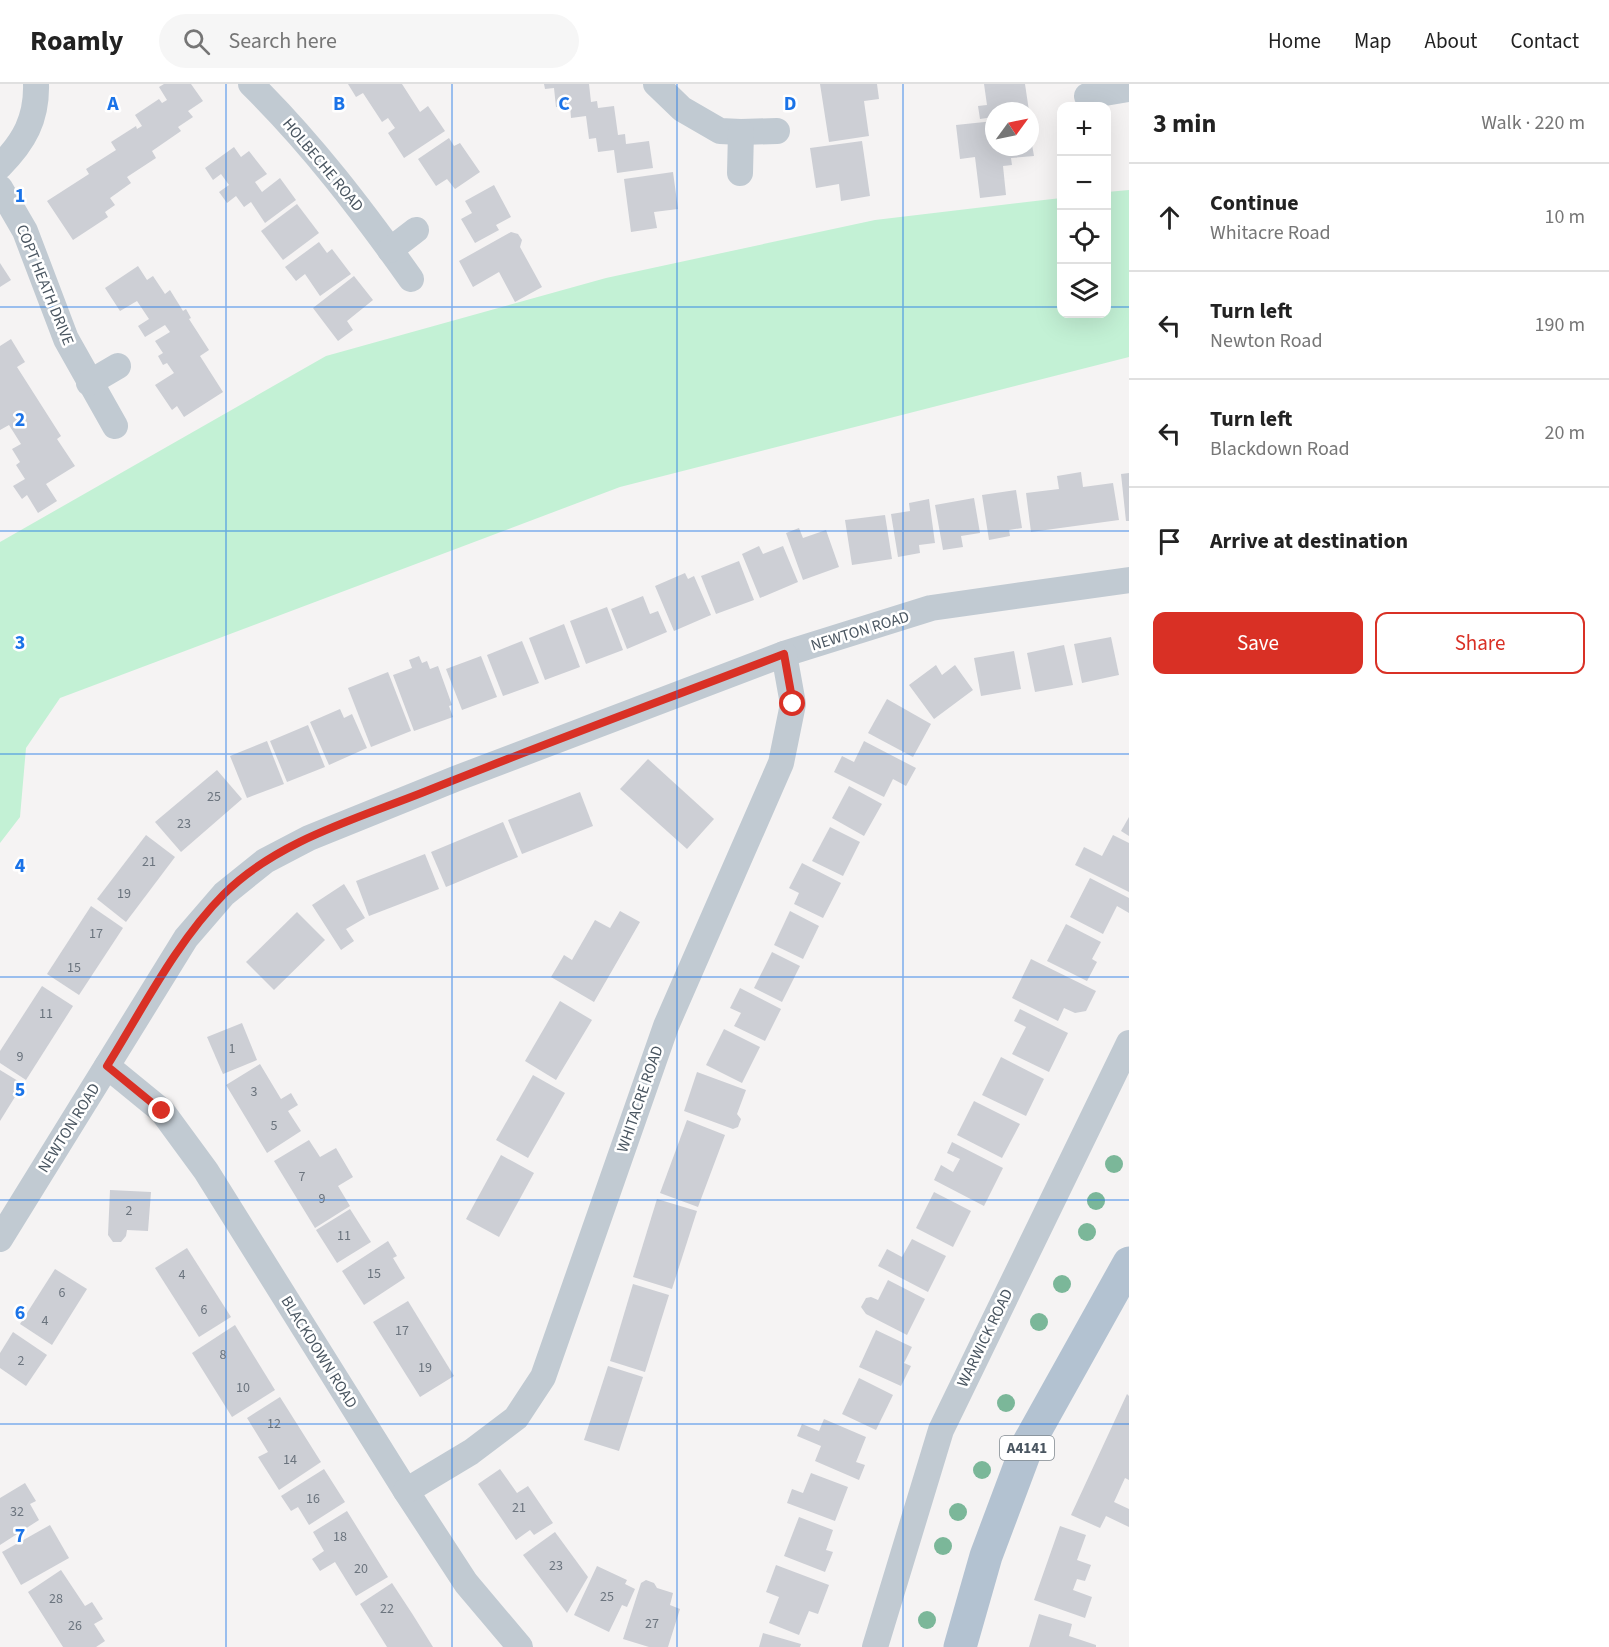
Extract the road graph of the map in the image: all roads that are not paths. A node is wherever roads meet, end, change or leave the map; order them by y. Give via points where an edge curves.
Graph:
1 (36, 84) edge
2 (251, 84) edge
3 (656, 84) edge
4 (1128, 89) edge
5 (1087, 96) edge
6 (777, 131) dead end
7 (741, 132) junction
8 (0, 166) edge
9 (740, 173) dead end
10 (0, 188) edge
11 (416, 230) dead end
12 (390, 250) junction
13 (411, 279) dead end
14 (118, 366) dead end
15 (89, 382) junction
16 (115, 426) dead end
17 (1129, 580) edge
18 (784, 654) junction
19 (1129, 1043) edge
20 (107, 1066) junction
21 (0, 1239) edge
22 (1129, 1263) edge
23 (406, 1491) junction
24 (520, 1647) edge
25 (875, 1647) edge
26 (960, 1647) edge

1 - 8 street via 28,132
2 - 12 street, HOLBECHE ROAD via 337,179
3 - 7 street via 682,109 720,130
4 - 5 street
6 - 7 street
7 - 9 street
10 - 15 street, COPT HEATH DRIVE via 25,231 66,339
11 - 12 street
12 - 13 street, HOLBECHE ROAD
14 - 15 street
15 - 16 street, COPT HEATH DRIVE
17 - 18 street, NEWTON ROAD via 931,608
18 - 20 street, NEWTON ROAD via 455,779 309,838 265,861 224,894 186,938
18 - 23 street, WHITACRE ROAD via 793,704 781,762 666,1026 543,1377 516,1418 471,1452
19 - 25 street, WARWICK ROAD via 941,1430
20 - 21 street, NEWTON ROAD
20 - 23 street, BLACKDOWN ROAD via 162,1111 206,1171
22 - 26 main road, A4141 via 1028,1444 986,1556
23 - 24 street, BLACKDOWN ROAD via 466,1583

